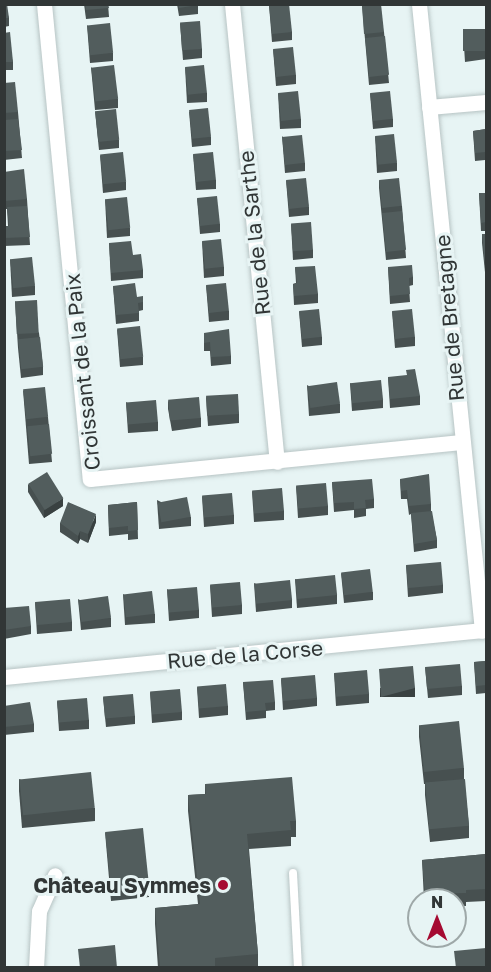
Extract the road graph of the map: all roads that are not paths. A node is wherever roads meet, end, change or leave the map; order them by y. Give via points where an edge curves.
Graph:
1 (44, 4) edge
2 (232, 4) edge
3 (419, 4) edge
4 (486, 102) edge
5 (429, 107) junction
6 (461, 442) junction
7 (277, 462) junction
8 (484, 631) edge
9 (4, 677) edge
10 (293, 873) dead end
11 (55, 875) dead end
12 (36, 968) edge
13 (298, 968) edge

1 - 7 street, Croissant de la Paix via 90,479
2 - 7 street, Rue de la Sarthe
3 - 5 street, Rue de Bretagne
4 - 5 street
5 - 6 street, Rue de Bretagne
6 - 7 street, Croissant de la Paix
6 - 8 street, Rue de Bretagne
8 - 9 street, Rue de la Corse
10 - 13 lane
11 - 12 street via 39,911

